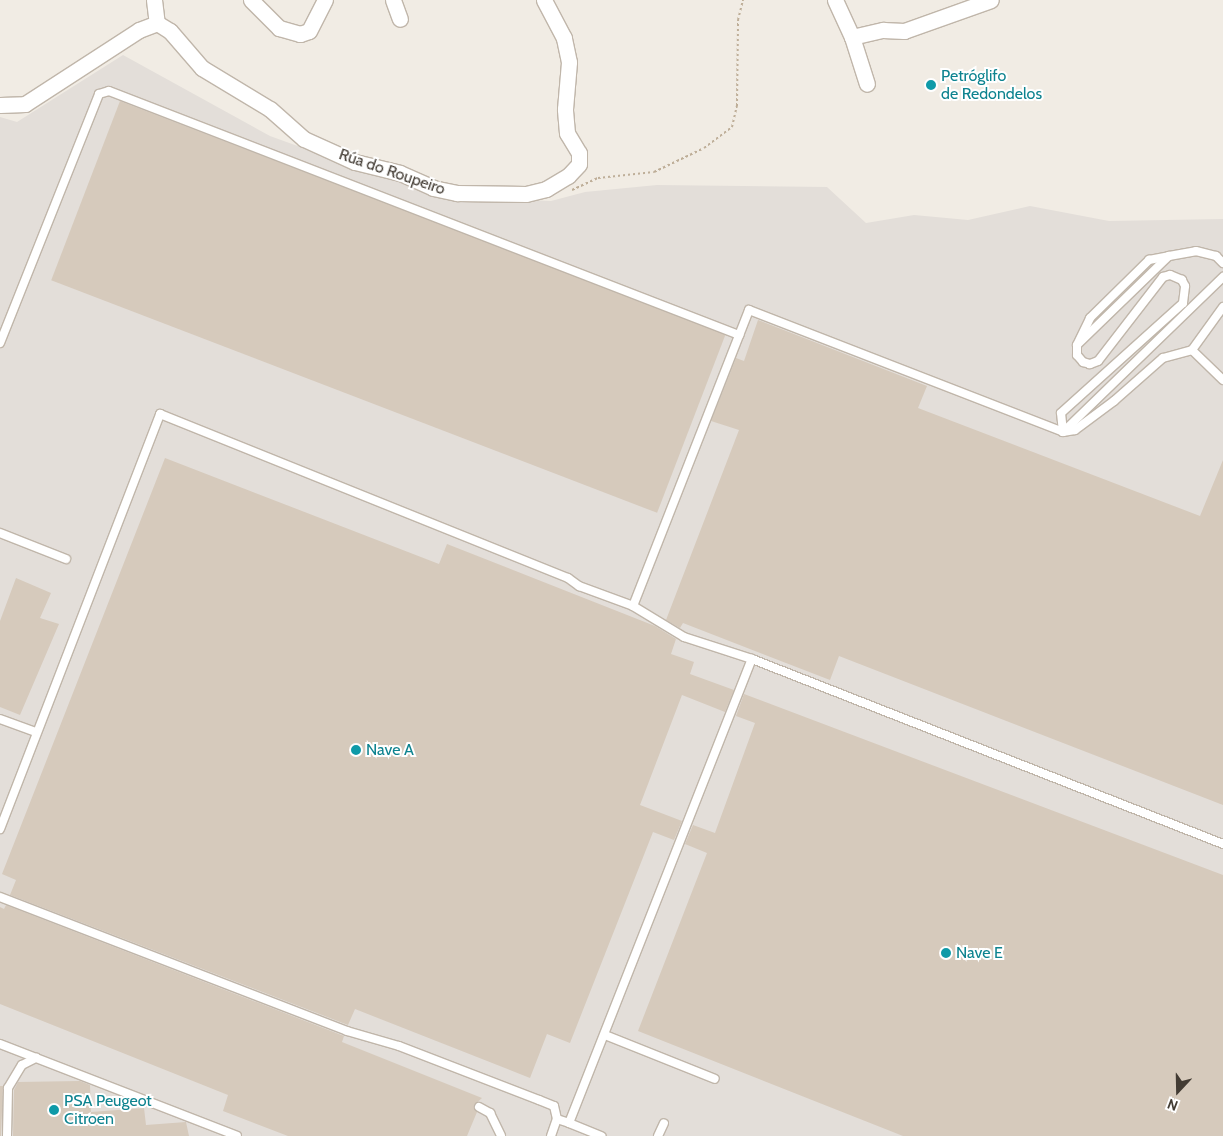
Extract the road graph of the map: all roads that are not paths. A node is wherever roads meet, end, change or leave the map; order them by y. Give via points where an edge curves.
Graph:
1 (154, 0) edge
2 (251, 0) edge
3 (325, 0) edge
4 (393, 0) edge
5 (544, 0) edge
6 (835, 0) edge
7 (991, 0) edge
8 (400, 19) dead end
9 (157, 23) junction
10 (852, 37) junction
11 (867, 84) dead end
12 (0, 105) edge
13 (1170, 256) junction
14 (1223, 264) edge
15 (1223, 277) edge
16 (1223, 307) edge
17 (739, 335) junction
18 (0, 343) edge
19 (1077, 345) junction
20 (1192, 350) junction
21 (1223, 380) edge
22 (1064, 432) junction
23 (0, 533) edge
24 (66, 559) dead end
25 (633, 606) junction
26 (752, 659) junction
27 (0, 719) edge
28 (36, 732) junction
29 (0, 829) edge
30 (1223, 844) edge
31 (0, 897) edge
32 (605, 1035) junction
33 (0, 1044) edge
34 (36, 1058) junction
35 (715, 1078) dead end
36 (479, 1106) dead end
37 (557, 1119) junction
38 (664, 1123) dead end
39 (569, 1124) junction
40 (7, 1136) edge
41 (237, 1136) edge
42 (501, 1136) edge
43 (551, 1136) edge
44 (602, 1136) edge
45 (658, 1136) edge

1 - 9 street
2 - 3 street via 279,28 300,34 309,31
4 - 8 street
5 - 9 street, Rúa do Roupeiro via 564,38 569,62 565,109 568,133 578,153 579,164 568,176 546,189 526,194 457,193 433,188 400,173 355,162 304,139 270,109 202,68 170,30
6 - 10 street
7 - 10 street via 904,31 883,30
9 - 12 street via 139,30 25,104
10 - 11 street
13 - 14 lane via 1196,251 1216,256
13 - 19 lane
13 - 19 lane via 1149,260 1090,318
15 - 22 lane
16 - 20 lane
17 - 18 lane via 109,91 99,94
17 - 22 lane via 749,310
17 - 25 lane
19 - 22 lane via 1077,355 1083,362 1098,362 1163,277 1170,275 1182,280 1185,286 1183,303 1061,413
20 - 21 lane
20 - 22 lane via 1163,358 1114,401 1075,430
23 - 24 lane
25 - 26 lane via 684,637
25 - 28 lane via 160,414
26 - 30 lane
26 - 32 lane
27 - 28 lane
28 - 29 lane
31 - 37 lane via 337,1028 399,1046 539,1100 554,1106
32 - 35 lane
32 - 39 lane
33 - 34 lane
34 - 40 lane via 22,1065 8,1088
34 - 41 lane
36 - 42 lane via 490,1113
37 - 39 lane
37 - 43 lane
38 - 45 lane
39 - 44 lane

